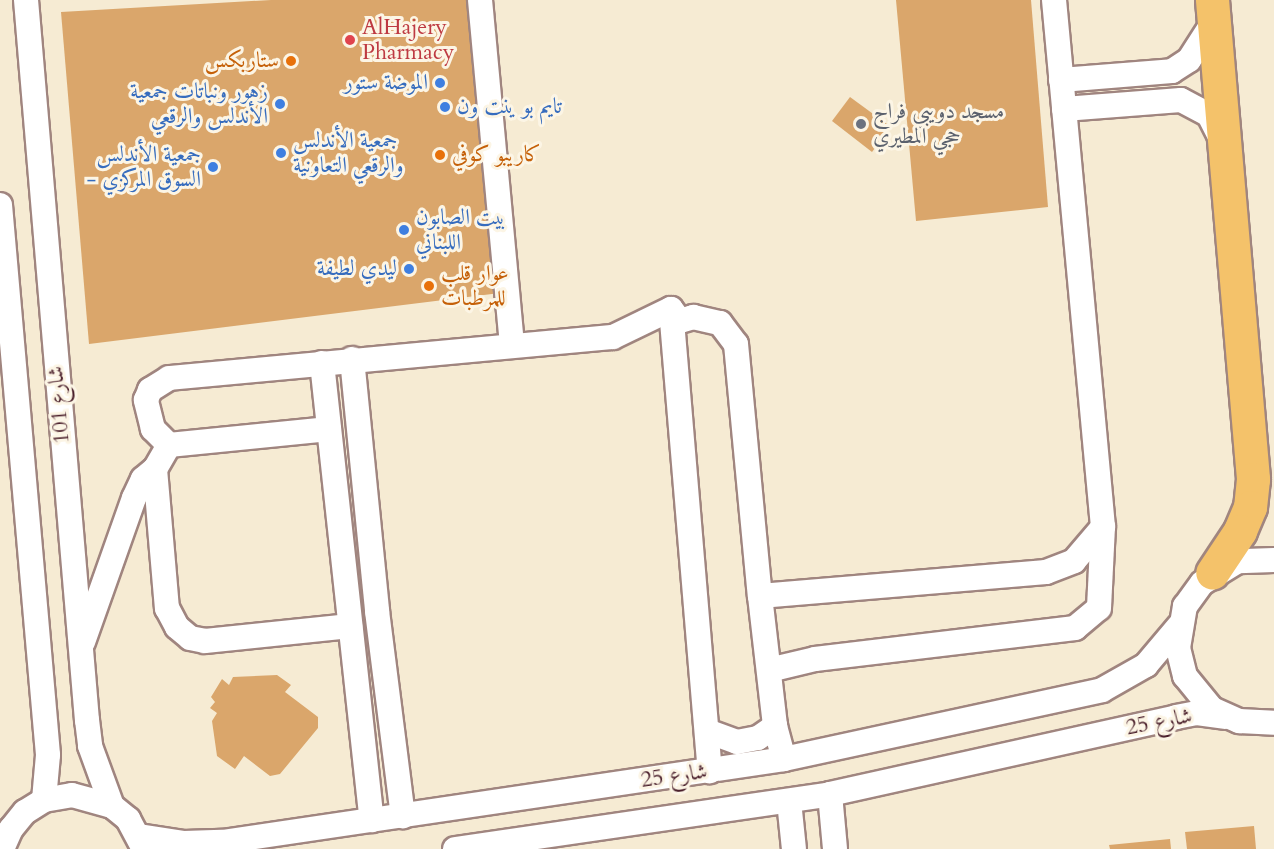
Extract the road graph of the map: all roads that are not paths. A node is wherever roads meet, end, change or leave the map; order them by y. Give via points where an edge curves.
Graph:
1 (26, 0) edge
2 (480, 0) edge
3 (1054, 0) edge
4 (1213, 11) edge
5 (1061, 80) junction
6 (1064, 109) junction
7 (1225, 145) junction
8 (0, 205) edge
9 (2, 242) edge
10 (671, 309) junction
11 (512, 345) junction
12 (352, 360) junction
13 (322, 363) junction
14 (329, 429) junction
15 (169, 445) junction
16 (155, 469) junction
17 (1103, 527) junction
18 (1274, 560) edge
19 (1212, 573) junction
20 (760, 596) junction
21 (350, 626) junction
22 (1179, 626) junction
23 (81, 650) junction
24 (769, 670) junction
25 (1225, 717) junction
26 (1272, 725) edge
27 (775, 726) junction
28 (707, 731) junction
29 (394, 753) junction
30 (363, 754) junction
31 (784, 759) junction
32 (710, 771) junction
33 (830, 794) junction
34 (44, 800) junction
35 (789, 801) junction
36 (112, 806) junction
37 (403, 816) junction
38 (372, 820) junction
39 (4, 839) edge
40 (141, 843) edge
41 (455, 849) edge
42 (794, 849) edge
43 (835, 849) edge

1 - 23 street, شارع 101
2 - 11 street
3 - 5 street
4 - 5 street via 1189,60 1172,71
4 - 7 highway
5 - 6 street
6 - 7 street via 1181,100 1209,115
6 - 17 street
7 - 19 highway via 1253,479 1246,518
8 - 9 street, شارع 101
9 - 34 street, شارع 101 via 48,755
10 - 11 street via 613,337
10 - 20 street via 680,321 707,318 720,323 736,344
10 - 28 street
11 - 12 street
12 - 13 street
12 - 29 street
13 - 14 street
13 - 15 street via 158,382 146,400 147,415 153,429
14 - 15 street
14 - 21 street
15 - 16 street
16 - 21 street via 167,608 177,627 190,638 205,641
16 - 23 street via 143,479 134,498
17 - 20 street via 1074,561 1046,572
17 - 24 street via 1099,608 1075,628 815,659
18 - 19 street via 1238,561
19 - 22 street via 1192,594
20 - 24 street
21 - 30 street
22 - 25 street via 1178,648 1185,676 1202,700
22 - 31 street, شارع 25 via 1146,664 1102,690
23 - 36 street, شارع 101 via 90,746
24 - 27 street
25 - 26 street, شارع 25
25 - 33 street, شارع 25 via 1197,713 1165,719
27 - 28 street via 758,738 737,742
27 - 31 street
28 - 32 street
29 - 30 street via 388,762 379,765
29 - 37 street
30 - 38 street
31 - 32 street, شارع 25
32 - 37 street, شارع 25
33 - 35 street, شارع 25
33 - 43 street
34 - 36 street via 79,795
34 - 39 street via 25,812
35 - 41 street, شارع 25
35 - 42 street
36 - 40 street
37 - 38 street, شارع 25
38 - 40 street, شارع 25 via 202,843

